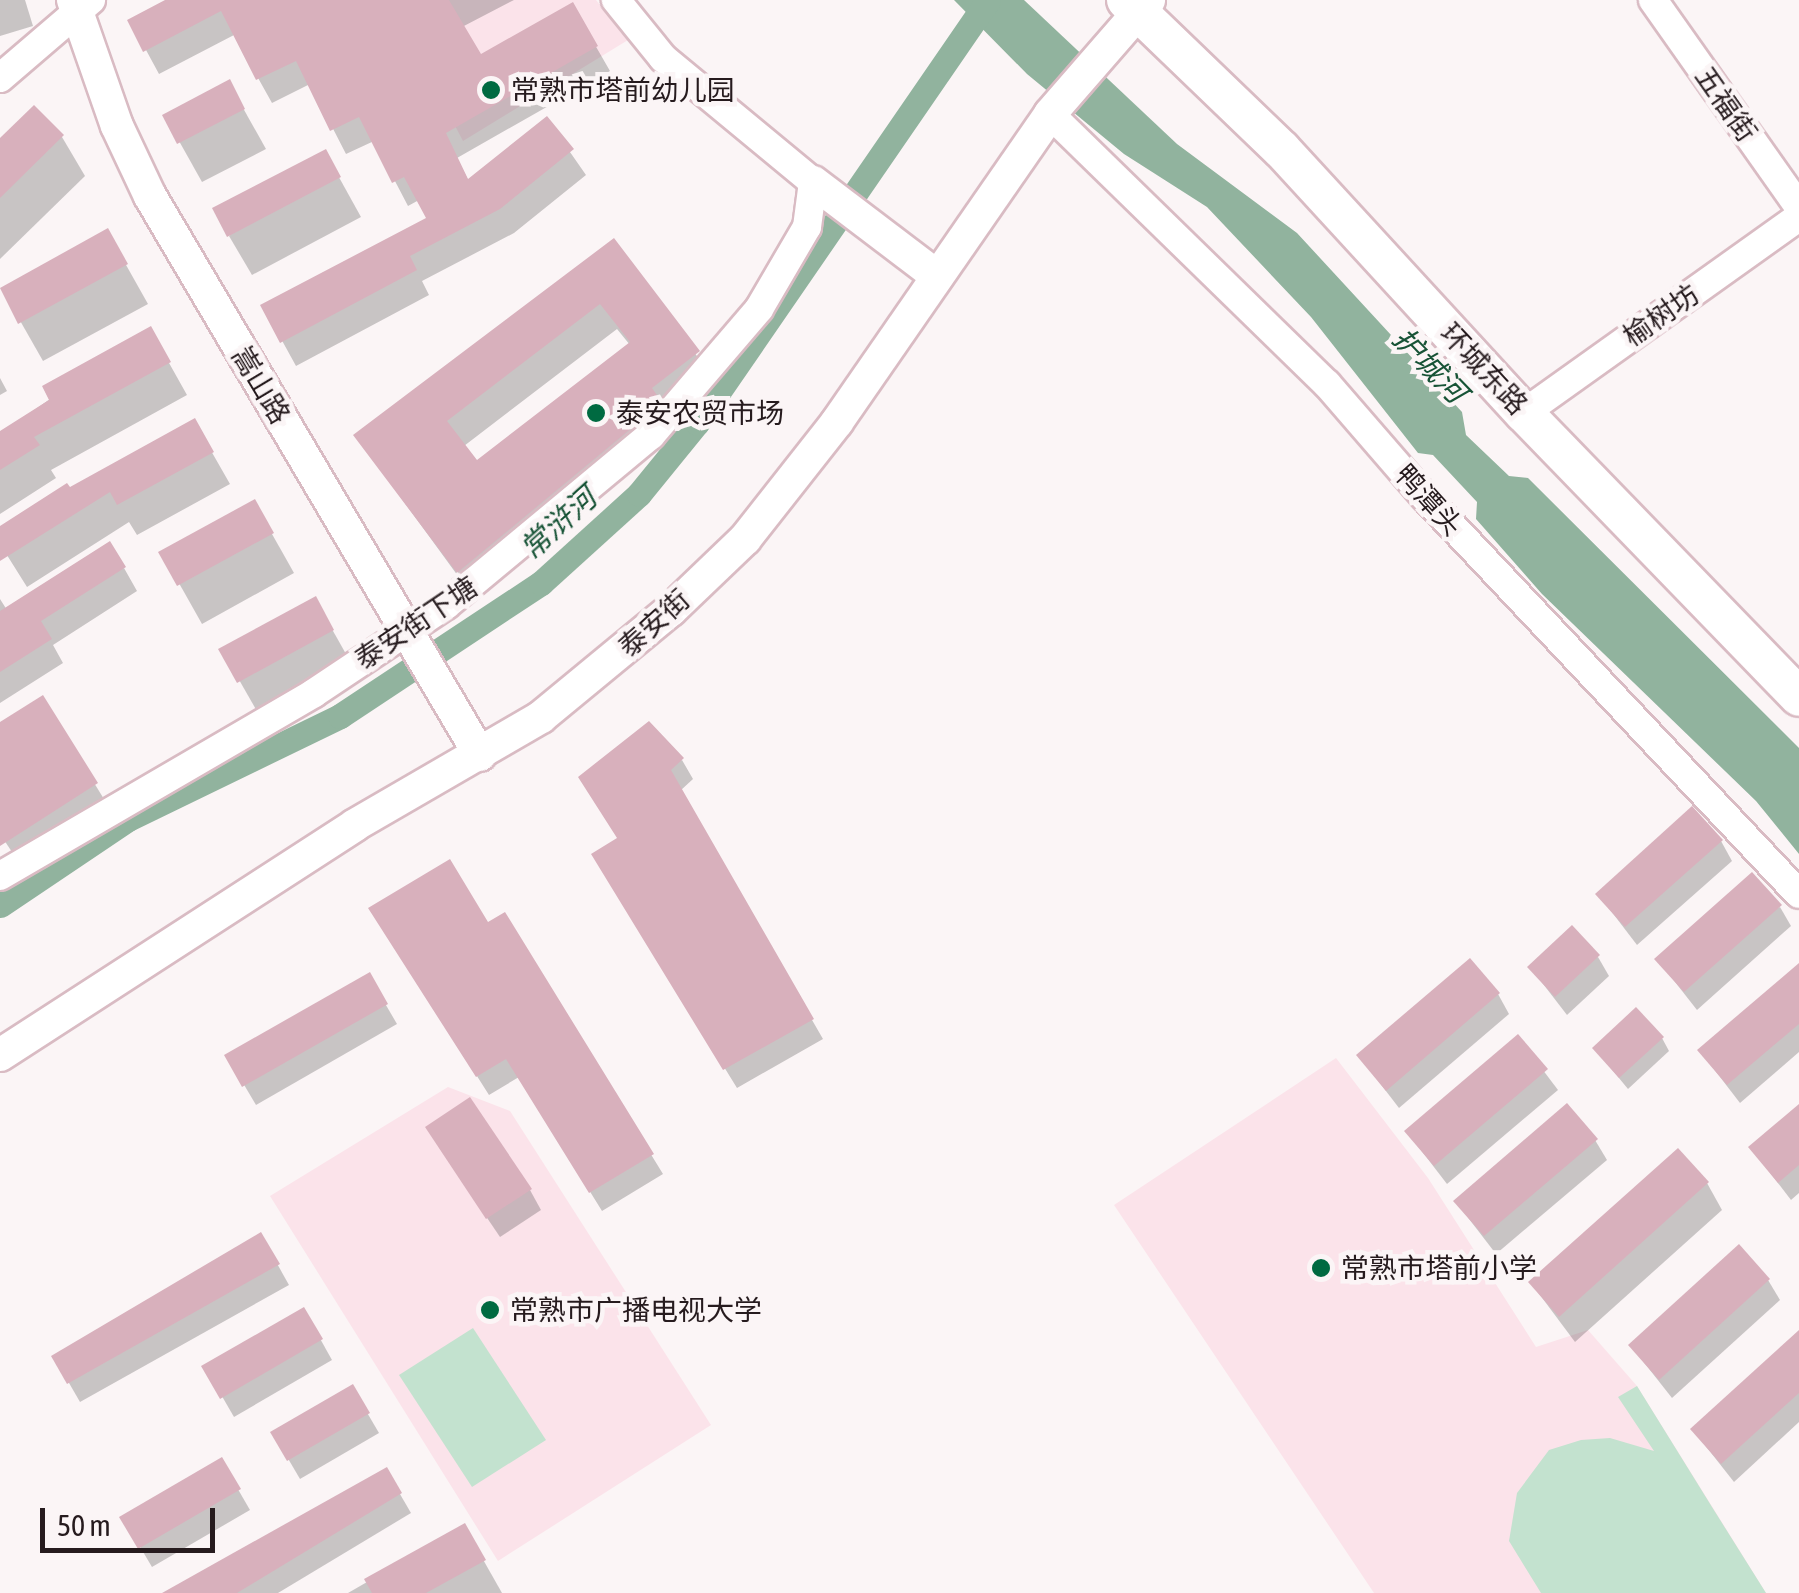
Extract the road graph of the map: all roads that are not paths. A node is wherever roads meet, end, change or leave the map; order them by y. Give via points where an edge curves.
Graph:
1 (616, 0) edge
2 (1654, 0) edge
3 (1144, 2) edge
4 (80, 3) edge
5 (0, 78) edge
6 (1050, 114) junction
7 (813, 182) junction
8 (1799, 208) edge
9 (1799, 217) edge
10 (937, 276) junction
11 (1532, 407) junction
12 (405, 628) junction
13 (1799, 680) edge
14 (1799, 697) edge
15 (480, 755) junction
16 (0, 876) edge
17 (1799, 894) edge
18 (0, 1055) edge

1 - 7 street via 663,58
2 - 8 street, 五福街
3 - 6 street, 泰安街
3 - 11 main road, 环城东路
4 - 5 street
4 - 12 street, 嵩山路 via 116,126 150,196
6 - 10 street, 泰安街
6 - 17 street, 鸭潭头 via 1327,384
7 - 10 street
7 - 12 street, 泰安街下塘 via 807,227 759,308 651,435 517,551
9 - 11 street, 榆树坊
10 - 15 street, 泰安街 via 837,422 745,539 587,682
11 - 13 main road, 环城东路
11 - 14 main road, 环城东路
12 - 15 street, 嵩山路
12 - 16 street, 泰安街下塘 via 314,693
15 - 18 street, 泰安街 via 356,825

